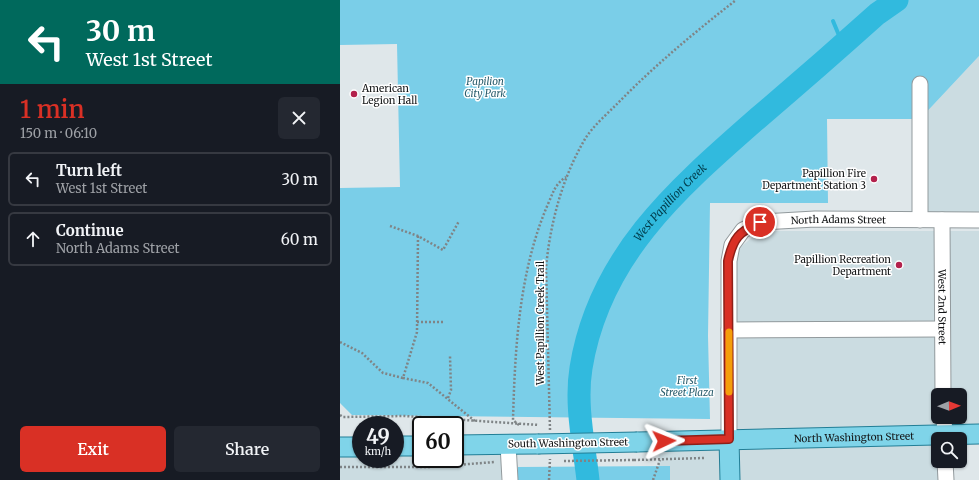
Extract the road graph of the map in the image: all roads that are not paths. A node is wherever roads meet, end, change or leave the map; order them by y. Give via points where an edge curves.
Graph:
1 (920, 84) dead end
2 (920, 220) junction
3 (942, 220) junction
4 (979, 220) edge
5 (942, 329) junction
6 (729, 330) junction
7 (943, 388) edge
8 (944, 430) edge
9 (979, 434) edge
10 (729, 439) junction
11 (464, 446) edge
12 (340, 447) edge
13 (352, 447) edge
14 (509, 453) junction
15 (945, 468) edge
16 (510, 480) edge
17 (730, 480) edge
18 (946, 480) edge

1 - 2 street
2 - 3 street, North Adams Street
2 - 6 street, North Adams Street via 815,219 760,222 743,230 732,245 728,261
3 - 4 street
3 - 5 street, West 2nd Street
5 - 6 street
5 - 7 street, West 2nd Street
6 - 10 street, North Adams Street
8 - 9 main road, North Washington Street
8 - 10 main road, North Washington Street
10 - 14 main road, South Washington Street, bridge via 544,443
10 - 17 main road
11 - 14 main road, South Washington Street
12 - 13 main road
14 - 16 street
15 - 18 street

